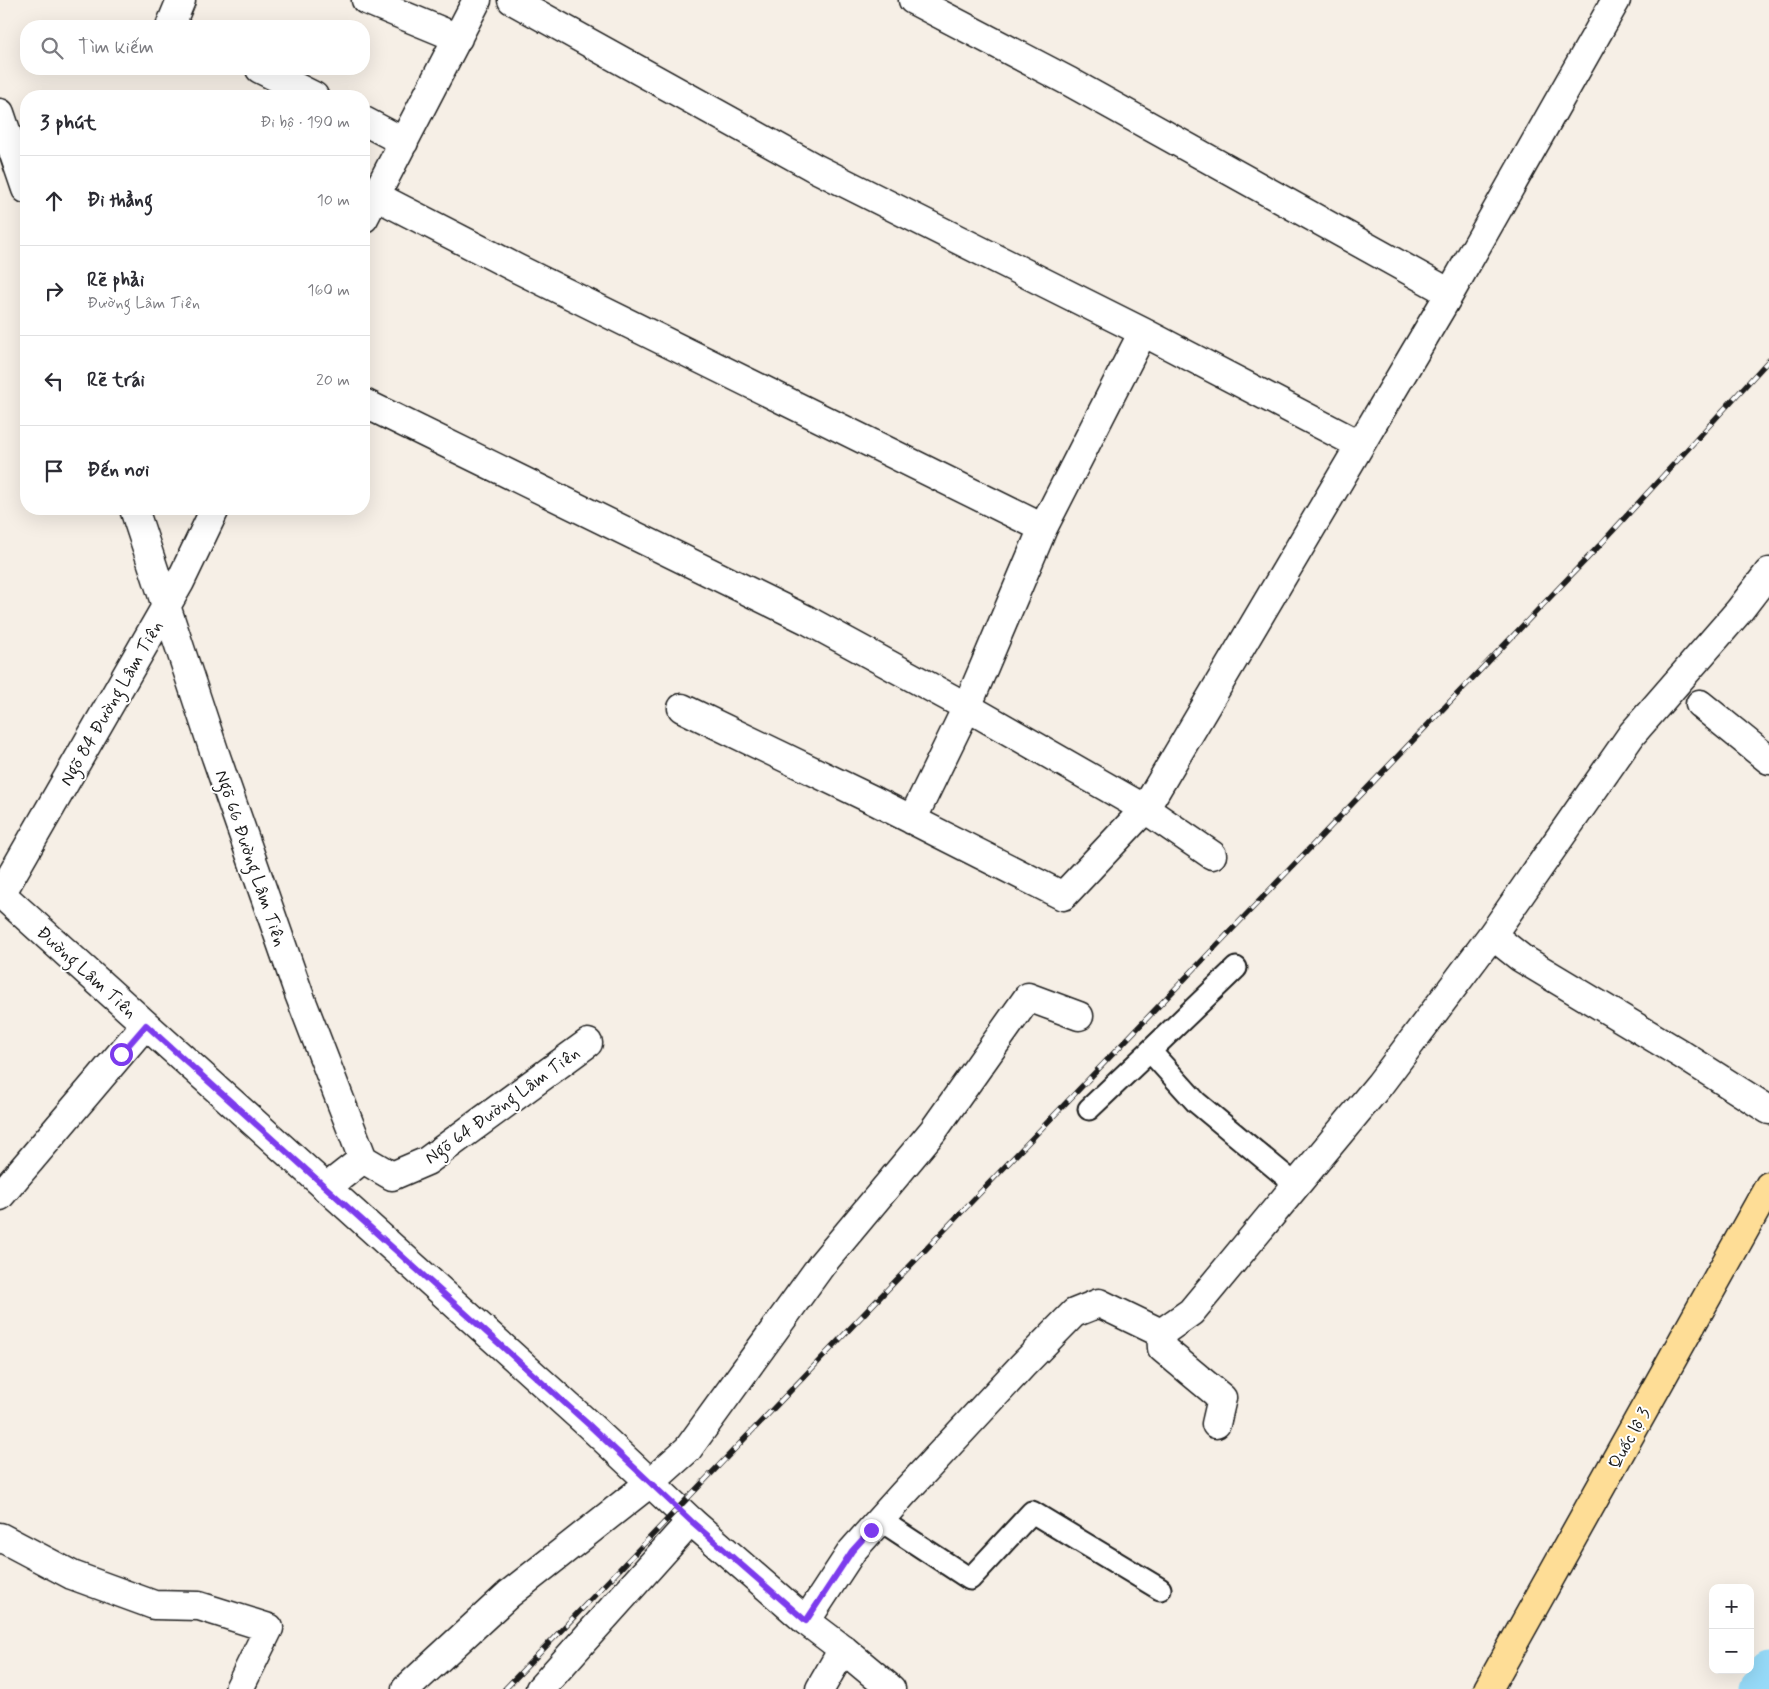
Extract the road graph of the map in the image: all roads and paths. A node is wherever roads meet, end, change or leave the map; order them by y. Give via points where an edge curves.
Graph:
1 (181, 0) edge
2 (366, 0) edge
3 (477, 0) edge
4 (512, 0) edge
5 (914, 0) edge
6 (1616, 0) edge
7 (173, 20) edge
8 (458, 38) junction
9 (272, 75) edge
10 (302, 90) edge
11 (0, 113) edge
12 (370, 124) edge
13 (404, 142) junction
14 (20, 171) edge
15 (370, 207) edge
16 (1450, 293) junction
17 (1143, 332) junction
18 (370, 406) edge
19 (1360, 445) junction
20 (136, 515) edge
21 (212, 515) edge
22 (1043, 528) junction
23 (1769, 572) edge
24 (166, 607) junction
25 (1700, 704) dead end
26 (966, 707) junction
27 (682, 708) dead end
28 (1769, 760) edge
29 (1145, 809) junction
30 (912, 820) junction
31 (1212, 856) dead end
32 (1, 893) edge
33 (1492, 935) junction
34 (1236, 968) dead end
35 (1079, 1016) dead end
36 (146, 1025) junction
37 (588, 1043) dead end
38 (1150, 1051) junction
39 (1088, 1109) dead end
40 (1769, 1110) edge
41 (363, 1159) junction
42 (1296, 1185) junction
43 (1769, 1186) edge
44 (326, 1188) junction
45 (0, 1196) edge
46 (1161, 1333) junction
47 (1216, 1424) dead end
48 (651, 1482) junction
49 (880, 1520) junction
50 (691, 1521) junction
51 (0, 1537) edge
52 (1160, 1589) dead end
53 (806, 1621) junction
54 (843, 1649) junction
55 (239, 1689) edge
56 (406, 1689) edge
57 (540, 1689) edge
58 (820, 1689) edge
59 (891, 1689) edge
60 (1488, 1689) edge

1 - 7 street
2 - 8 street
3 - 8 street
4 - 17 street via 816,168
5 - 16 street via 1070,82
6 - 16 street
8 - 13 street
9 - 10 street
11 - 14 street
12 - 13 street
13 - 15 street
15 - 22 street via 534,277
16 - 19 street
17 - 19 street
17 - 22 street
18 - 26 street via 807,620
19 - 29 street
20 - 24 street, Ngõ 66 Đường Lâm Tiên
21 - 24 street, Ngõ 84 Đường Lâm Tiên
22 - 26 street
23 - 33 street via 1632,734
24 - 32 street, Ngõ 84 Đường Lâm Tiên
24 - 41 street, Ngõ 66 Đường Lâm Tiên via 299,994
25 - 28 street
26 - 29 street
26 - 30 street
27 - 30 street
29 - 30 street via 1063,896
29 - 31 street
32 - 36 street, Đường Lâm Tiên
33 - 40 street via 1521,958
33 - 42 street via 1380,1084
34 - 38 lane
35 - 48 street via 1028,997 932,1131 822,1264 688,1449
36 - 44 street, Đường Lâm Tiên
36 - 45 street
37 - 41 street, Ngõ 64 Đường Lâm Tiên via 427,1160 392,1176
38 - 39 lane
38 - 42 lane via 1196,1102
41 - 44 street
42 - 46 street via 1190,1312
43 - 60 highway, Quốc lộ 3
44 - 48 street, Đường Lâm Tiên
46 - 47 street via 1162,1348 1222,1398
46 - 49 street via 1099,1303 1074,1313
48 - 50 street, Đường Lâm Tiên
48 - 56 street via 509,1594
49 - 52 lane via 970,1579 1032,1512
49 - 53 street via 852,1551
50 - 53 street, Đường Lâm Tiên
50 - 57 street
51 - 55 street via 72,1575 154,1605 199,1606 268,1628
53 - 54 street, Đường Lâm Tiên
54 - 58 street
54 - 59 street, Đường Lâm Tiên

